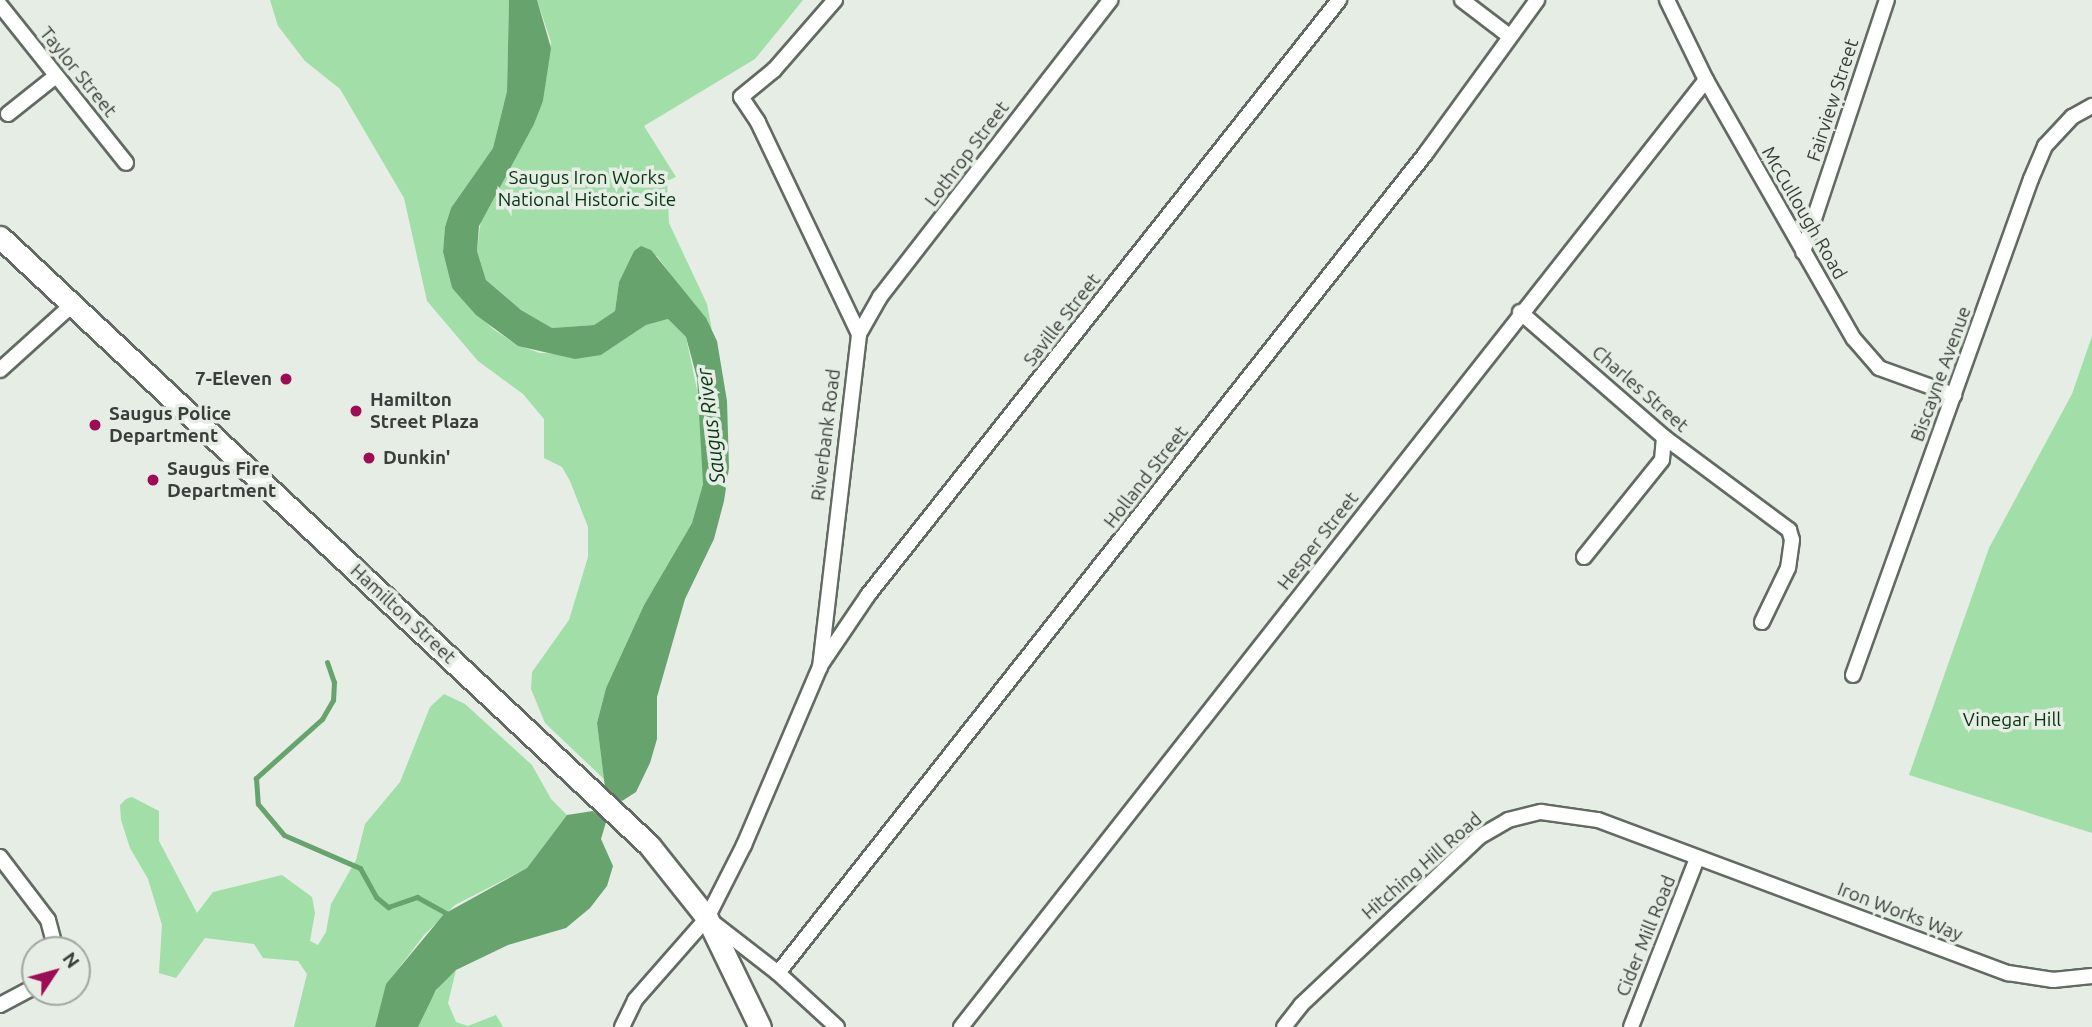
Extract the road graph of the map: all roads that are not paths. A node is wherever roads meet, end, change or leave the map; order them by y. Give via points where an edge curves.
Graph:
1 (835, 0) edge
2 (1110, 0) edge
3 (1339, 0) edge
4 (1462, 0) edge
5 (1538, 0) edge
6 (1667, 0) edge
7 (1887, 0) edge
8 (0, 5) edge
9 (1508, 35) junction
10 (55, 76) junction
11 (1706, 80) junction
12 (2092, 106) edge
13 (8, 114) dead end
14 (126, 163) dead end
15 (0, 237) edge
16 (1803, 251) junction
17 (72, 305) junction
18 (1520, 312) junction
19 (859, 334) junction
20 (0, 370) edge
21 (1954, 395) junction
22 (1664, 437) junction
23 (1584, 557) dead end
24 (1762, 622) dead end
25 (820, 667) junction
26 (1853, 675) dead end
27 (0, 858) edge
28 (1697, 859) junction
29 (707, 918) junction
30 (52, 936) edge
31 (778, 973) junction
32 (2092, 976) edge
33 (21, 994) edge
34 (0, 1005) edge
35 (622, 1027) edge
36 (760, 1027) edge
37 (837, 1027) edge
38 (961, 1027) edge
39 (1284, 1027) edge
40 (1631, 1027) edge

1 - 19 street via 774,70 741,97 758,122
2 - 19 street, Lothrop Street via 880,296
3 - 25 street, Saville Street via 868,595
4 - 9 street
5 - 9 street, Holland Street
6 - 11 street, McCullough Road
7 - 16 street, Fairview Street
8 - 10 street, Taylor Street
9 - 31 street, Holland Street via 1426,153
10 - 13 street
10 - 14 street, Taylor Street
11 - 16 street, McCullough Road
11 - 18 street, Hesper Street
12 - 21 street, Biscayne Avenue via 2072,117 2045,146
15 - 17 main road, Hamilton Street
16 - 21 street, McCullough Road via 1868,357 1893,375
17 - 20 street
17 - 29 main road, Hamilton Street via 620,816 684,884
18 - 22 street, Charles Street
18 - 38 street, Hesper Street
19 - 25 street, Riverbank Road
21 - 26 street, Biscayne Avenue
22 - 23 street via 1662,460
22 - 24 street, Charles Street via 1788,530 1792,540 1788,568
25 - 29 street, Riverbank Road via 744,845
27 - 30 street via 48,920
28 - 32 street, Iron Works Way via 2008,973 2053,981
28 - 39 street, Hitching Hill Road via 1576,814 1541,812 1508,820 1479,837 1415,894
28 - 40 street, Cider Mill Road
29 - 31 street
29 - 35 street, Riverbank Road via 635,1000
29 - 36 main road, Hamilton Street
31 - 37 street
33 - 34 street

